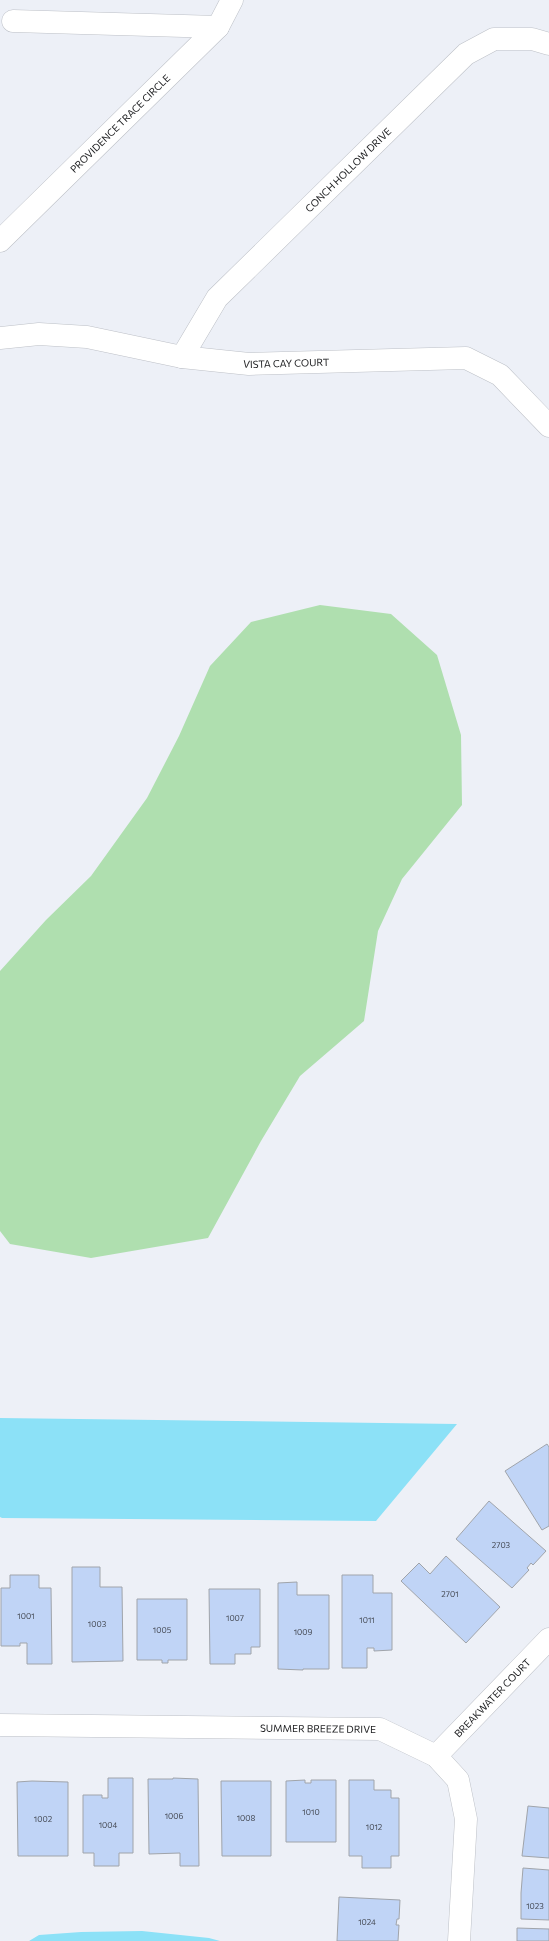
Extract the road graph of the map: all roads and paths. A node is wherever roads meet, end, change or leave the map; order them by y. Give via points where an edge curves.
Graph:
1 (232, 0) edge
2 (13, 21) dead end
3 (218, 27) junction
4 (549, 44) edge
5 (0, 240) edge
6 (0, 338) edge
7 (182, 357) junction
8 (549, 426) edge
9 (549, 1639) edge
10 (0, 1725) edge
11 (436, 1756) junction
12 (459, 1941) edge

1 - 3 street, PROVIDENCE TRACE CIRCLE
2 - 3 street
3 - 5 street, PROVIDENCE TRACE CIRCLE
4 - 7 street, CONCH HOLLOW DRIVE via 532,39 494,38 466,54 217,298
6 - 7 street, VISTA CAY COURT via 39,334 87,337
7 - 8 street, VISTA CAY COURT via 249,364 466,358 500,375
9 - 11 street, BREAKWATER COURT
10 - 11 street, SUMMER BREEZE DRIVE via 380,1729
11 - 12 street, SUMMER BREEZE DRIVE via 458,1780 466,1819

